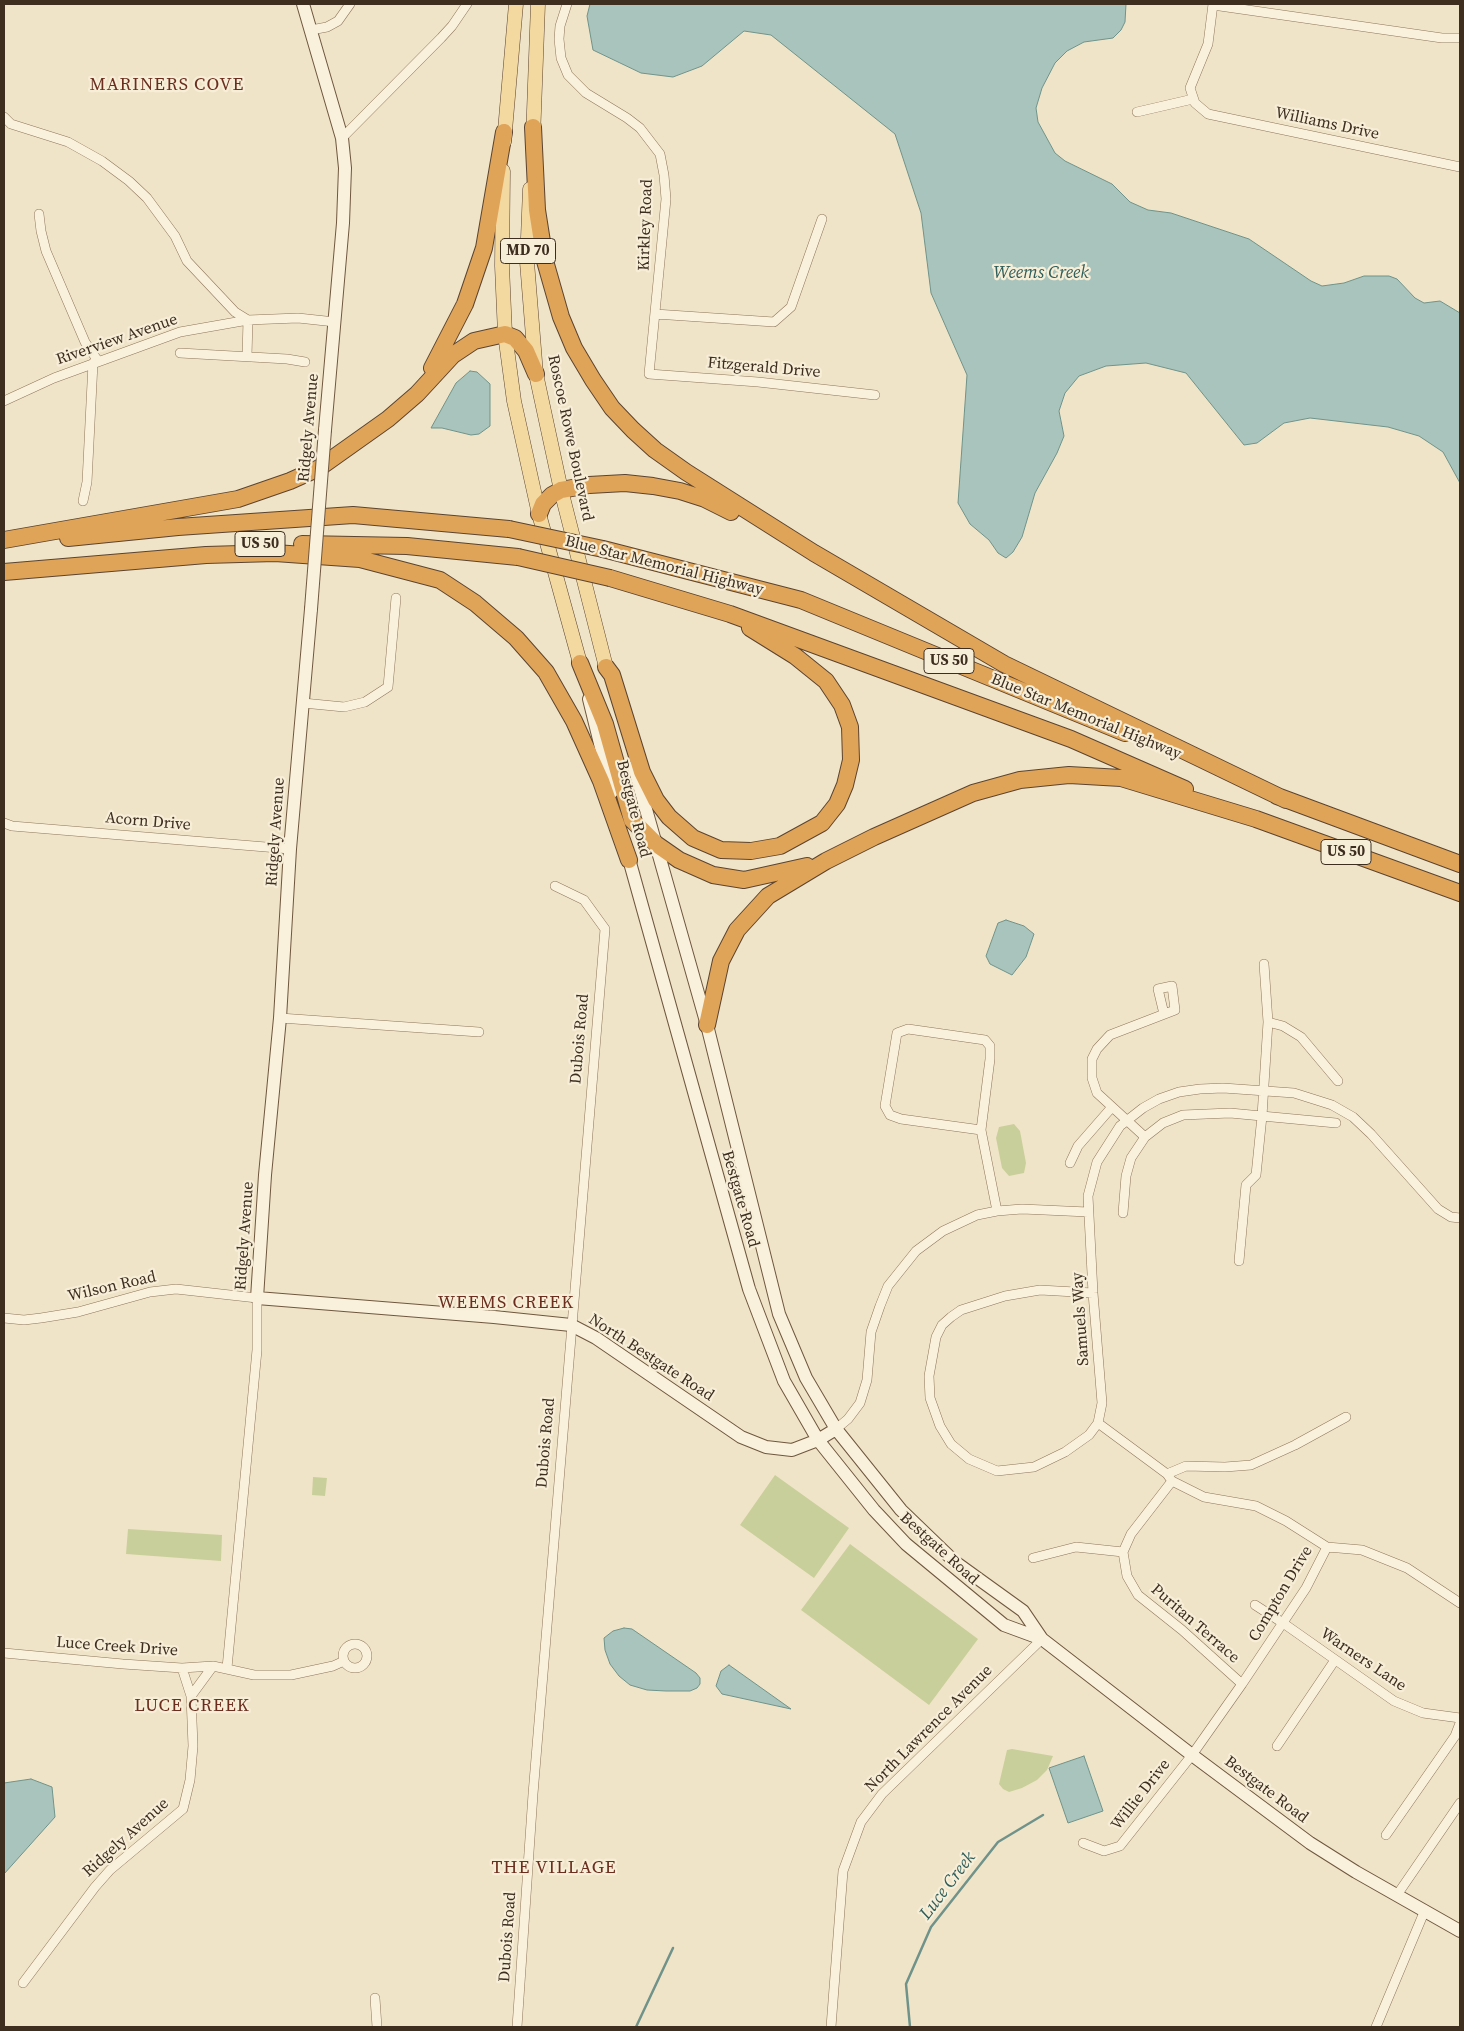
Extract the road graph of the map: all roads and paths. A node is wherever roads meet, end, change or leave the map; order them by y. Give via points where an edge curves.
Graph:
1 (304, 4) edge
2 (350, 4) edge
3 (467, 4) edge
4 (516, 4) edge
5 (538, 4) edge
6 (567, 4) edge
7 (1213, 4) edge
8 (311, 30) junction
9 (1460, 38) edge
10 (1193, 99) junction
11 (1137, 112) dead end
12 (4, 116) edge
13 (533, 127) junction
14 (504, 132) junction
15 (342, 138) junction
16 (1460, 167) edge
17 (39, 214) dead end
18 (822, 219) dead end
19 (655, 314) junction
20 (248, 320) junction
21 (335, 322) junction
22 (505, 334) junction
23 (180, 353) dead end
24 (247, 356) junction
25 (95, 362) junction
26 (305, 362) dead end
27 (536, 374) junction
28 (649, 374) joint
29 (417, 394) junction
30 (875, 395) dead end
31 (4, 401) edge
32 (561, 490) junction
33 (83, 501) dead end
34 (539, 514) junction
35 (4, 540) edge
36 (4, 544) edge
37 (814, 553) junction
38 (4, 571) edge
39 (396, 598) dead end
40 (730, 614) junction
41 (580, 663) junction
42 (606, 666) junction
43 (303, 703) junction
44 (1286, 800) junction
45 (1256, 820) junction
46 (4, 823) edge
47 (656, 844) junction
48 (290, 849) junction
49 (628, 860) junction
50 (826, 861) junction
51 (1460, 864) edge
52 (555, 886) dead end
53 (1460, 893) edge
54 (1264, 964) dead end
55 (1164, 1014) dead end
56 (280, 1018) junction
57 (1268, 1022) junction
58 (707, 1025) junction
59 (479, 1032) dead end
60 (1338, 1081) dead end
61 (1262, 1091) junction
62 (1112, 1107) junction
63 (1262, 1116) junction
64 (1127, 1120) junction
65 (1336, 1124) dead end
66 (981, 1130) junction
67 (1145, 1137) junction
68 (1070, 1163) dead end
69 (997, 1211) junction
70 (1088, 1212) junction
71 (1122, 1213) dead end
72 (1460, 1218) edge
73 (1239, 1261) dead end
74 (1093, 1293) junction
75 (257, 1298) junction
76 (4, 1318) edge
77 (571, 1325) junction
78 (1346, 1417) dead end
79 (1098, 1423) junction
80 (836, 1429) junction
81 (818, 1440) junction
82 (1169, 1477) junction
83 (1327, 1547) junction
84 (1123, 1552) junction
85 (1033, 1558) dead end
86 (1460, 1603) edge
87 (1255, 1605) dead end
88 (1283, 1622) junction
89 (1042, 1638) junction
90 (4, 1653) edge
91 (1335, 1660) junction
92 (344, 1661) dead end
93 (212, 1666) junction
94 (182, 1668) junction
95 (227, 1668) junction
96 (1242, 1684) junction
97 (190, 1696) junction
98 (1460, 1718) edge
99 (1460, 1723) edge
100 (1277, 1746) dead end
101 (1192, 1755) junction
102 (1460, 1803) edge
103 (1386, 1835) dead end
104 (1083, 1843) dead end
105 (1397, 1895) junction
106 (1425, 1910) junction
107 (1460, 1931) edge
108 (23, 1983) dead end
109 (375, 1998) dead end
110 (377, 2027) edge
111 (517, 2027) edge
112 (831, 2027) edge
113 (1376, 2027) edge

1 - 8 main road, Ridgely Avenue
2 - 8 street via 338,22
3 - 15 street via 447,32
4 - 14 main road, MD 70
5 - 13 main road, Roscoe Rowe Boulevard / MD 70
6 - 19 street, Kirkley Road via 558,39 568,75 586,93 640,128 660,154 666,199
7 - 9 street
7 - 10 street via 1208,44 1190,88
8 - 15 main road, Ridgely Avenue
10 - 11 street
10 - 16 street, Williams Drive via 1208,114
12 - 20 street via 11,124 68,142 130,181 158,210 187,261 235,312
13 - 27 main road, Roscoe Rowe Boulevard / MD 70 via 527,262
13 - 37 highway via 536,210 545,261 561,318 593,380 612,408 655,450
14 - 22 main road, MD 70 via 502,266
14 - 29 highway via 484,248 466,304
15 - 21 main road, Ridgely Avenue via 345,196
17 - 25 street via 46,250
18 - 19 street via 791,307 774,322
19 - 28 street, Kirkley Road
20 - 21 street, Riverview Avenue via 298,318
20 - 24 street
20 - 25 street, Riverview Avenue via 180,332
21 - 43 main road, Ridgely Avenue, bridge
22 - 27 highway via 514,338 526,351
22 - 29 highway via 474,341 453,355
22 - 34 main road, MD 70 via 514,401
23 - 24 street
24 - 26 street
25 - 31 street, Riverview Avenue
25 - 33 street
27 - 32 main road, Roscoe Rowe Boulevard / MD 70
28 - 30 street, Fitzgerald Drive
29 - 35 highway via 342,453 320,468 290,481 238,499
32 - 34 highway via 543,504
32 - 37 highway via 625,483 680,491 706,499
32 - 42 main road, Roscoe Rowe Boulevard / MD 70
34 - 41 main road, MD 70
36 - 44 highway, Blue Star Memorial Highway / US 50, bridge via 178,527 353,515 510,529 603,549 801,600
37 - 44 highway via 1004,664
38 - 40 highway, Blue Star Memorial Highway / US 50, bridge via 192,547 254,544 407,546 518,558 610,578
38 - 49 highway via 275,552 360,559 440,580 475,603 516,638 546,672 574,720 601,781
39 - 43 street via 388,687 365,702 344,707
40 - 42 highway via 795,656 826,681 842,705 850,727 851,760 837,804 822,823 780,846 751,851 721,850 693,838 669,817 642,772 612,674
40 - 45 highway, Blue Star Memorial Highway / US 50 via 1071,739
41 - 47 highway via 605,724 632,820
41 - 49 main road, Bestgate Road / MD 70
42 - 47 main road, Bestgate Road / MD 70
43 - 48 main road, Ridgely Avenue
44 - 51 highway, US 50
45 - 50 highway via 1121,778 1069,775 1020,780 973,793
45 - 53 highway, US 50
46 - 48 street, Acorn Drive
47 - 50 highway via 679,860 713,874 744,880
47 - 58 main road, Bestgate Road / MD 70
48 - 56 main road, Ridgely Avenue
49 - 81 main road, Bestgate Road / MD 70 via 749,1289 784,1381
50 - 58 highway via 768,896 737,930 721,961
52 - 77 street, Dubois Road via 584,900 605,929
54 - 57 street
55 - 62 street via 1110,1035 1097,1049 1092,1059 1092,1078 1097,1093
56 - 59 street
56 - 75 main road, Ridgely Avenue
57 - 60 street via 1284,1026 1300,1037
57 - 61 street
58 - 80 main road, Bestgate Road / MD 70 via 779,1314 806,1378
61 - 63 street
61 - 64 street, Samuels Way via 1223,1088 1179,1092 1143,1108
61 - 72 street, Samuels Way via 1314,1098 1353,1117 1438,1209
62 - 64 street
62 - 68 street via 1078,1146
63 - 65 street
63 - 67 street via 1230,1113 1183,1115 1163,1123
63 - 73 street via 1256,1175 1246,1185
64 - 67 street
64 - 70 street, Samuels Way via 1097,1162 1088,1196
66 - 66 street via 990,1059 990,1046 985,1040 908,1029 898,1033 885,1106 890,1115
66 - 69 street
67 - 71 street via 1131,1158
69 - 70 street
69 - 80 street via 977,1215 943,1231 916,1251 899,1272 885,1293 871,1332 864,1392 854,1412
70 - 74 street, Samuels Way
74 - 79 street, Samuels Way via 1102,1403
74 - 79 street via 1040,1290 1005,1296 961,1310 950,1317 936,1337 929,1376 930,1398 940,1426 951,1444 970,1459 997,1471 1034,1467 1065,1452 1089,1435
75 - 76 street, Wilson Road via 176,1289 150,1292 78,1312 24,1320
75 - 77 main road, North Bestgate Road
75 - 95 street, Ridgely Avenue via 257,1350
77 - 81 main road, North Bestgate Road via 596,1338 741,1437 766,1447 792,1450
77 - 111 street, Dubois Road
78 - 82 street via 1251,1465 1186,1466
79 - 82 street
80 - 81 main road, North Bestgate Road
80 - 89 main road, Bestgate Road / MD 70 via 901,1510 956,1562 1023,1611
81 - 89 main road, Bestgate Road / MD 70 via 906,1544 1004,1625
82 - 83 street via 1204,1497 1256,1506
82 - 84 street via 1130,1534
83 - 86 street via 1362,1550 1407,1568
83 - 88 street, Compton Drive via 1306,1588
84 - 85 street via 1076,1547
84 - 96 street, Puritan Terrace via 1127,1576 1138,1595
87 - 88 street, Warners Lane
88 - 91 street, Warners Lane
88 - 96 street, Compton Drive
89 - 101 main road, Bestgate Road / MD 70
89 - 112 street, North Lawrence Avenue via 882,1794 861,1822 843,1871
90 - 94 street, Luce Creek Drive
91 - 98 street, Warners Lane via 1394,1701 1423,1713
91 - 100 street
92 - 95 street, Luce Creek Drive via 291,1675 254,1675
93 - 94 street, Luce Creek Drive
93 - 95 street, Luce Creek Drive
93 - 97 street
94 - 97 street, Ridgely Avenue
96 - 101 street, Compton Drive
97 - 108 street, Ridgely Avenue via 193,1746 183,1809 110,1870
99 - 103 street via 1455,1736
101 - 104 street, Willie Drive via 1120,1846 1104,1851
101 - 105 main road, Bestgate Road / MD 70 via 1310,1843
102 - 105 street
105 - 106 main road, Bestgate Road
106 - 107 main road, Bestgate Road
106 - 113 street
109 - 110 street

